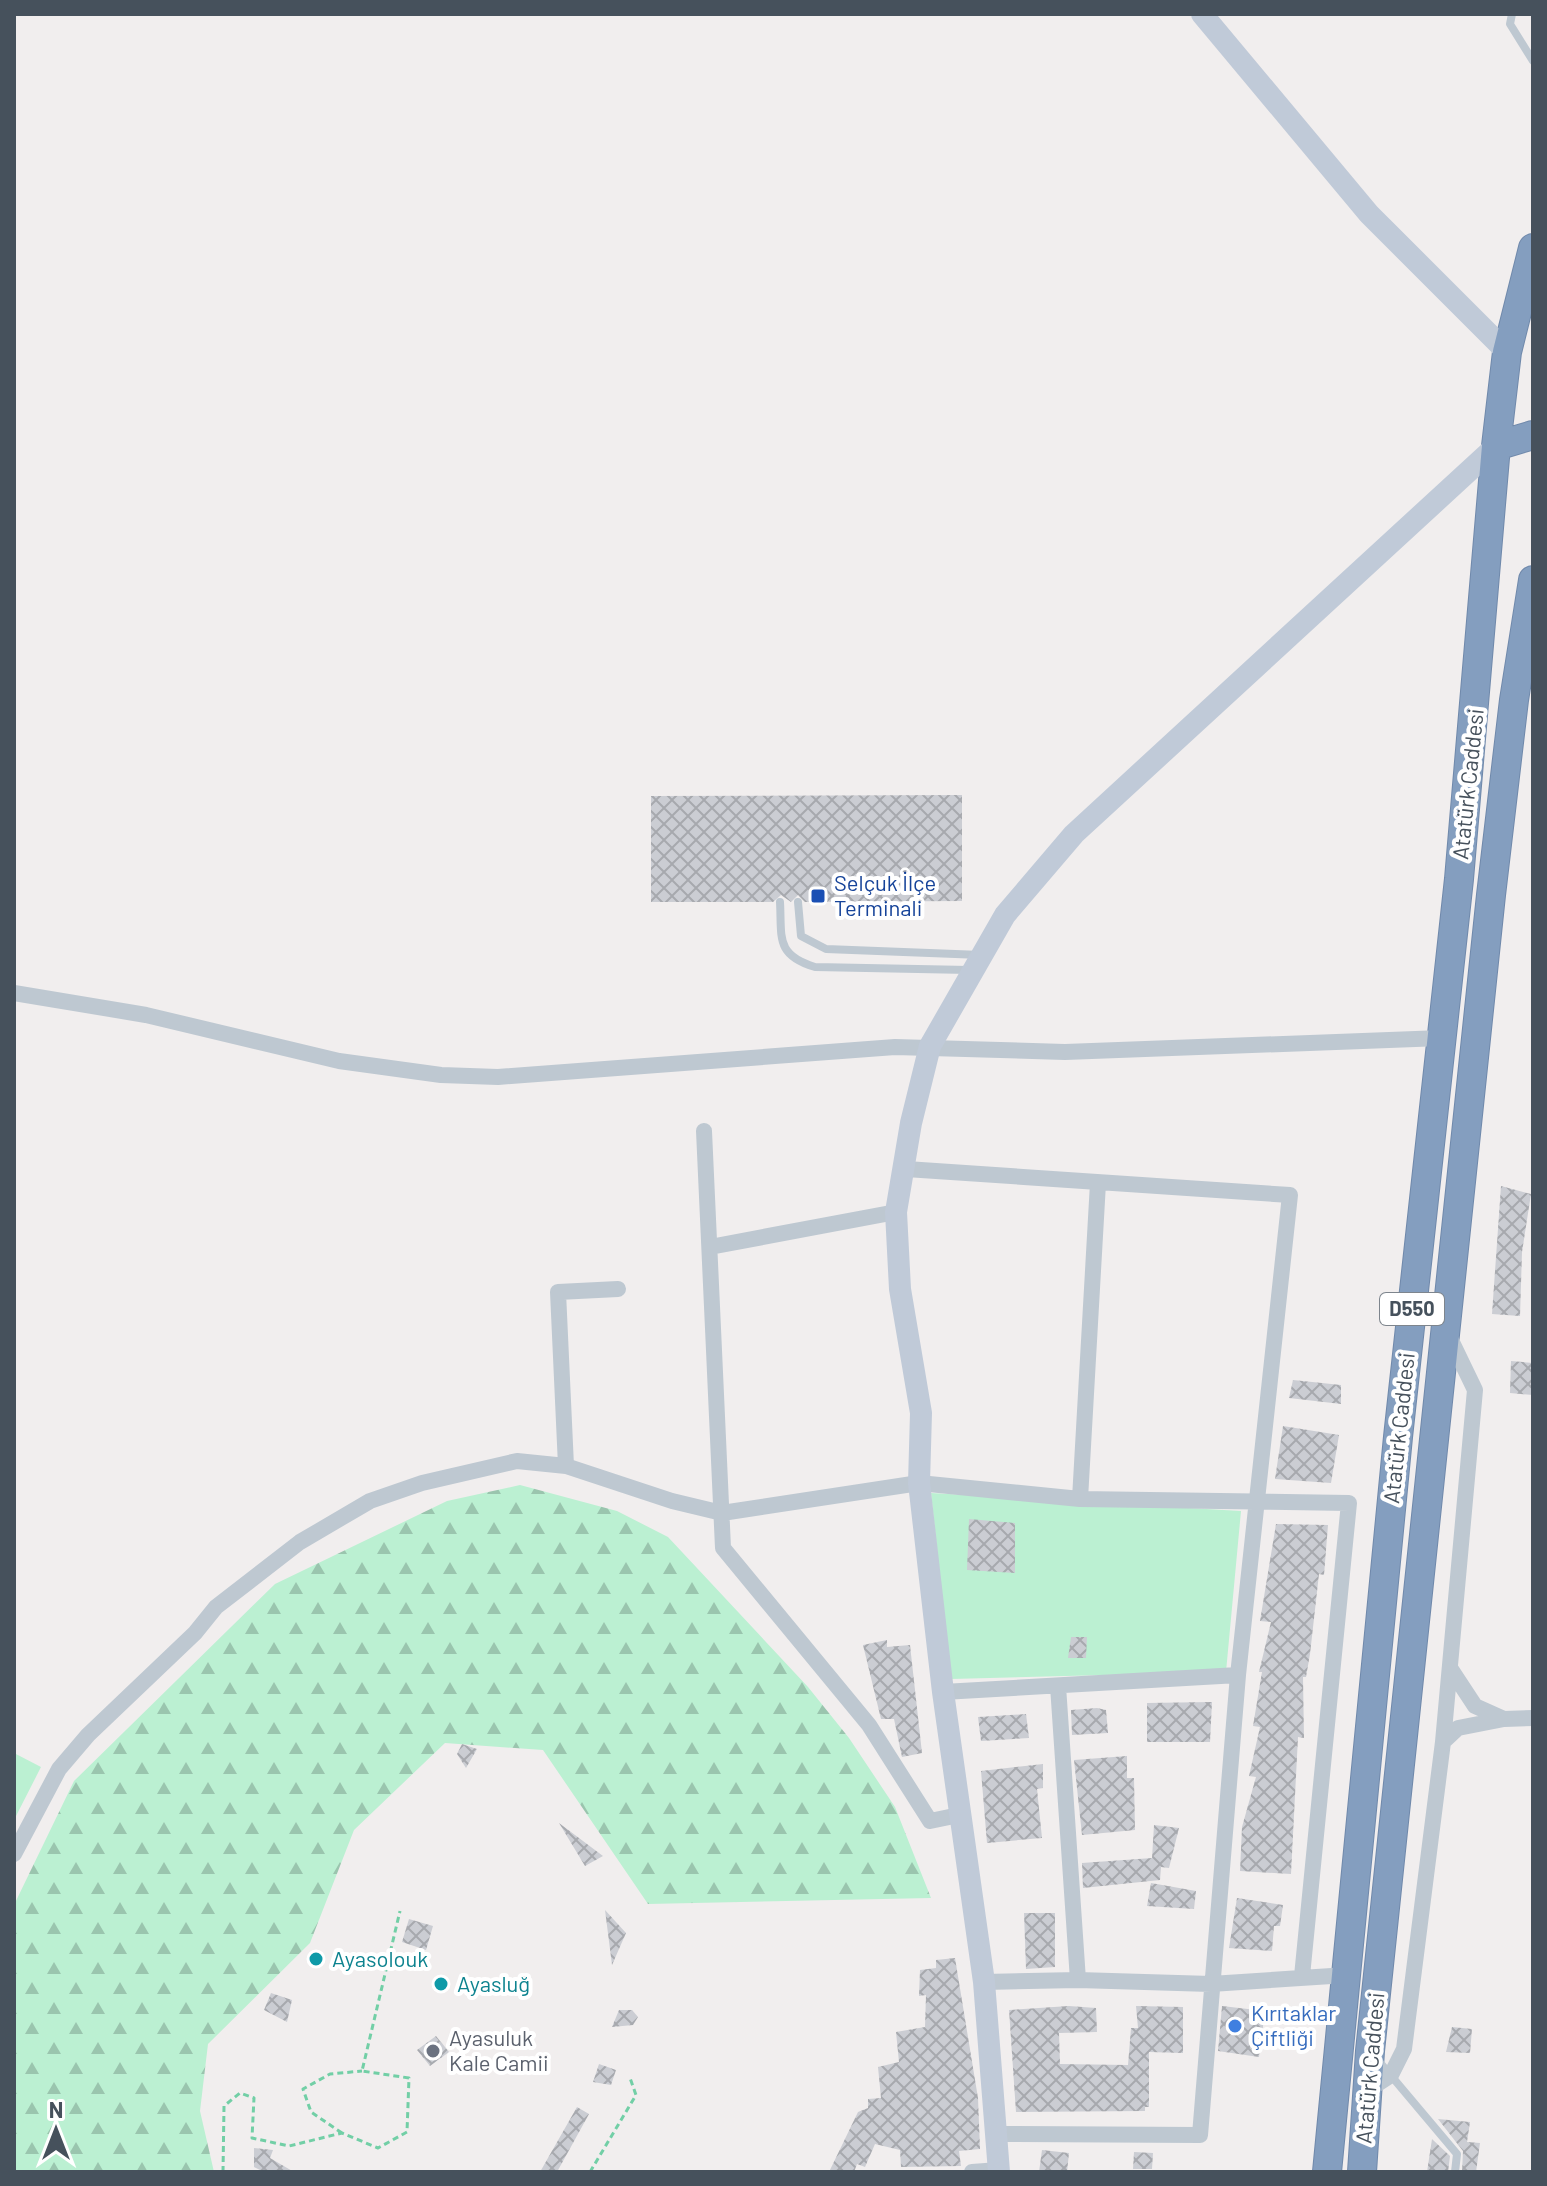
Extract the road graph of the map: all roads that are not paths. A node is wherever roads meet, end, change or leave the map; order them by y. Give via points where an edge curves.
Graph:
1 (1202, 14) edge
2 (1512, 14) edge
3 (1533, 61) edge
4 (1533, 248) edge
5 (1520, 350) edge
6 (1533, 435) edge
7 (1496, 446) junction
8 (1533, 580) edge
9 (780, 902) dead end
10 (798, 902) dead end
11 (977, 963) junction
12 (14, 993) edge
13 (1442, 1038) junction
14 (930, 1046) junction
15 (704, 1131) dead end
16 (906, 1169) junction
17 (1098, 1183) junction
18 (896, 1212) junction
19 (710, 1247) junction
20 (618, 1289) dead end
21 (1445, 1329) junction
22 (566, 1466) junction
23 (919, 1483) junction
24 (1080, 1499) junction
25 (1256, 1502) junction
26 (722, 1513) junction
27 (1450, 1667) junction
28 (1238, 1675) junction
29 (1058, 1686) junction
30 (943, 1692) junction
31 (1533, 1718) edge
32 (1504, 1719) junction
33 (1443, 1742) junction
34 (959, 1815) junction
35 (14, 1854) edge
36 (1347, 1975) junction
37 (1302, 1976) junction
38 (1078, 1980) junction
39 (984, 1982) junction
40 (1211, 1984) junction
41 (1379, 2082) junction
42 (998, 2134) junction
43 (999, 2171) edge
44 (972, 2172) edge
45 (1327, 2172) edge
46 (1362, 2172) edge
47 (1455, 2172) edge

1 - 5 street via 1369,214
2 - 3 lane via 1510,24
4 - 5 highway, D550
5 - 7 highway, D550
6 - 7 highway
7 - 11 street via 1074,834 1005,915
7 - 13 highway, Atatürk Caddesi / D550
8 - 21 highway, Atatürk Caddesi / D550 via 1491,895
9 - 11 lane via 783,947 796,961 815,967
10 - 11 lane via 801,936 826,949
11 - 14 street
12 - 14 street via 146,1015 339,1061 441,1075 554,1075
13 - 14 street via 1065,1052
13 - 36 highway, Atatürk Caddesi / D550
14 - 16 street
15 - 19 street
16 - 17 street
16 - 18 street
17 - 24 street
17 - 25 street via 1290,1195
18 - 19 street
18 - 23 street via 900,1289 921,1413
19 - 26 street
20 - 22 street via 558,1292
21 - 27 street via 1475,1390
21 - 41 highway, Atatürk Caddesi / D550 via 1370,2051
22 - 26 street
22 - 35 street via 517,1461 422,1483 370,1501 300,1542 216,1607 88,1735 59,1769
23 - 24 street
23 - 26 street
23 - 30 street
24 - 25 street
25 - 28 street
25 - 37 street via 1349,1503
26 - 34 street via 723,1548 869,1725 930,1821
27 - 32 street via 1475,1706
27 - 33 street
28 - 29 street
28 - 40 street
29 - 30 street
29 - 38 street
30 - 34 street
31 - 32 street
32 - 33 street via 1458,1728
33 - 41 street via 1404,2049
34 - 39 street
36 - 37 street
36 - 45 highway, Atatürk Caddesi / D550
37 - 40 street
38 - 39 street
38 - 40 street
39 - 42 street
40 - 42 street via 1200,2135
41 - 46 highway, Atatürk Caddesi / D550
41 - 47 lane via 1457,2154
42 - 43 street
43 - 44 street

